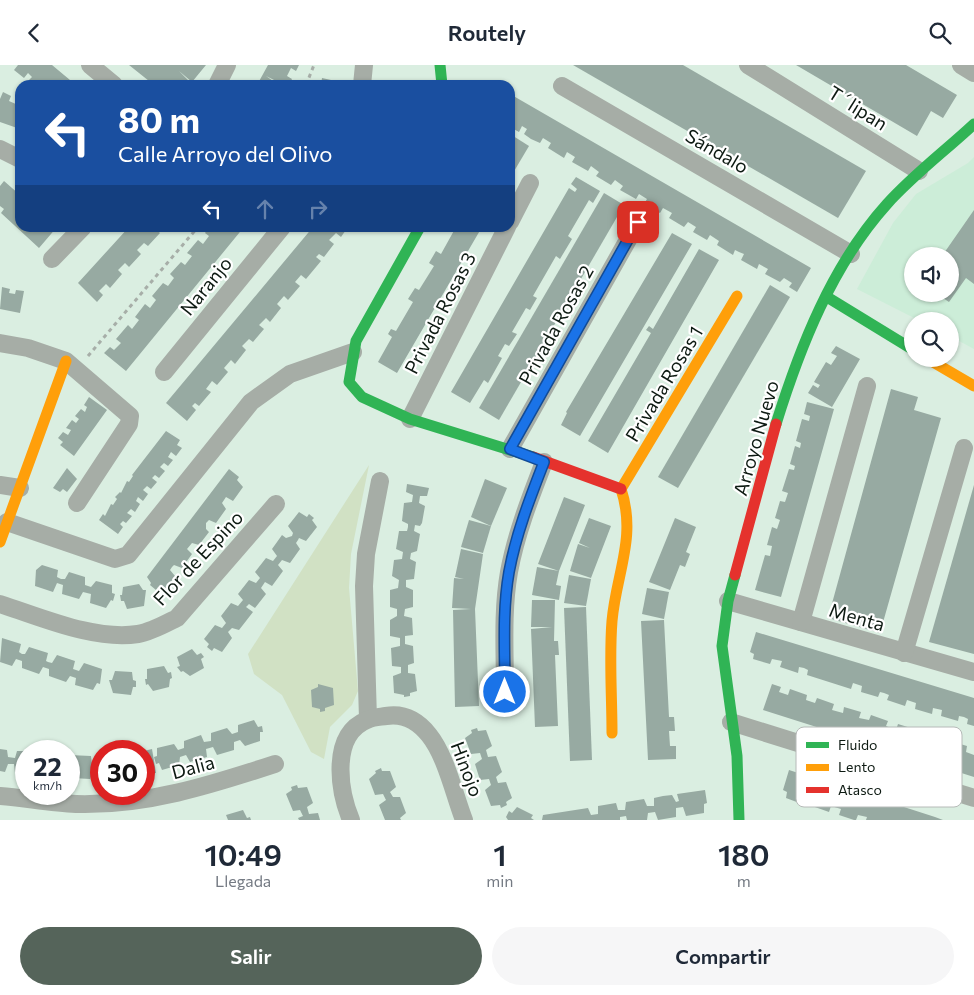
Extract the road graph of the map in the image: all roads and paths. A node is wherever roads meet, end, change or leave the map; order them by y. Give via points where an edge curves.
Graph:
1 (90, 65) edge
2 (227, 65) edge
3 (314, 65) edge
4 (364, 65) edge
5 (440, 65) edge
6 (748, 65) edge
7 (961, 65) edge
8 (974, 73) edge
9 (108, 80) edge
10 (220, 80) edge
11 (308, 80) edge
12 (362, 80) edge
13 (442, 80) edge
14 (562, 86) dead end
15 (974, 125) edge
16 (0, 149) edge
17 (15, 156) edge
18 (920, 171) junction
19 (530, 183) dead end
20 (515, 212) edge
21 (638, 222) dead end
22 (78, 232) edge
23 (193, 232) edge
24 (278, 232) edge
25 (417, 232) edge
26 (504, 232) edge
27 (852, 253) junction
28 (52, 259) dead end
29 (737, 296) dead end
30 (827, 297) junction
31 (0, 343) edge
32 (904, 344) edge
33 (353, 352) junction
34 (72, 365) junction
35 (942, 367) edge
36 (164, 372) dead end
37 (867, 386) dead end
38 (974, 386) edge
39 (410, 419) junction
40 (964, 448) dead end
41 (510, 449) junction
42 (544, 462) junction
43 (380, 481) dead end
44 (0, 485) edge
45 (20, 488) junction
46 (621, 489) junction
47 (77, 503) dead end
48 (276, 504) dead end
49 (7, 522) junction
50 (0, 542) edge
51 (728, 601) junction
52 (0, 604) edge
53 (801, 622) junction
54 (904, 653) junction
55 (974, 672) edge
56 (505, 692) dead end
57 (368, 719) junction
58 (732, 722) junction
59 (612, 733) dead end
60 (796, 742) edge
61 (275, 765) dead end
62 (962, 795) edge
63 (0, 796) edge
64 (974, 799) edge
65 (351, 820) edge
66 (464, 820) edge
67 (739, 820) edge

1 - 9 street
2 - 10 street
3 - 11 path
4 - 12 street
5 - 13 street
6 - 18 street, T´lipan
7 - 8 street
14 - 27 street, Sándalo
15 - 18 street, Arroyo Nuevo
16 - 17 street
18 - 27 street, Arroyo Nuevo via 875,218
19 - 20 street
21 - 41 street, Privada Rosas 2
22 - 28 street
23 - 34 path
24 - 36 street, Naranjo
25 - 33 street via 356,341
26 - 39 street, Privada Rosas 3
27 - 30 street, Arroyo Nuevo
29 - 46 street, Privada Rosas 1
30 - 32 street
30 - 51 street, Arroyo Nuevo via 805,343 783,402
31 - 34 street via 35,350
33 - 39 street via 348,382 362,397
33 - 49 street via 290,374 251,402 128,555 115,559
34 - 45 street
34 - 47 street via 130,416 129,424
35 - 38 street
37 - 53 street
39 - 41 street
40 - 54 street
41 - 42 street
42 - 46 street
42 - 56 street via 520,527 509,573 505,617
43 - 57 street via 366,554 364,586
44 - 45 street
45 - 49 street
46 - 59 street via 630,516 612,622
48 - 52 street, Flor de Espino via 177,618 159,627 139,634 98,634
49 - 50 street
51 - 53 street, Menta
51 - 58 street, Arroyo Nuevo via 722,646
53 - 54 street, Menta
54 - 55 street, Menta
57 - 65 street via 358,725 343,750 340,776
57 - 66 street, Hinojo via 396,715 414,720 429,735 438,749
58 - 60 street
58 - 67 street, Arroyo Nuevo via 737,756
61 - 63 street, Dalia via 199,789 114,803 76,804
62 - 64 street

